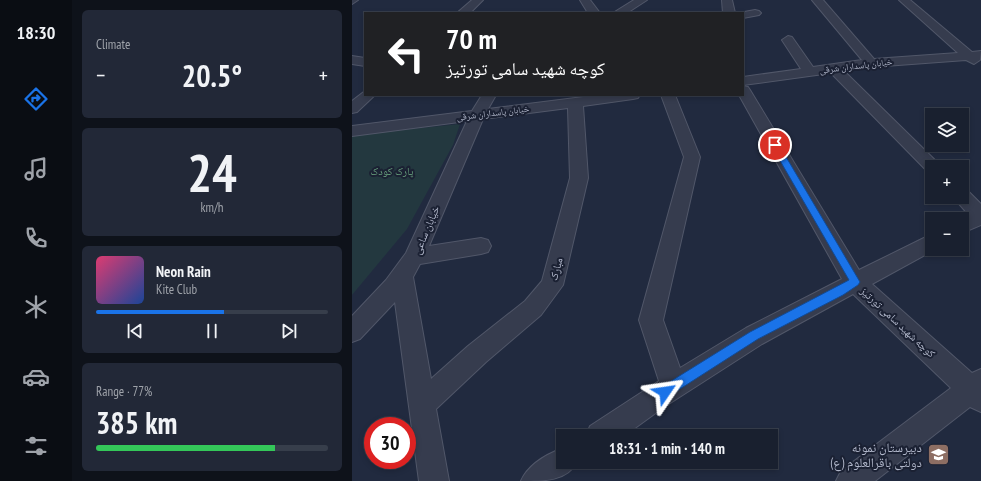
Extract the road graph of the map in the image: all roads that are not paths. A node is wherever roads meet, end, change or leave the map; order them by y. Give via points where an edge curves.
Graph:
1 (478, 0) edge
2 (585, 0) edge
3 (642, 0) edge
4 (727, 0) edge
5 (817, 0) edge
6 (904, 0) edge
7 (464, 12) edge
8 (593, 12) edge
9 (621, 12) edge
10 (729, 12) edge
11 (755, 13) dead end
12 (744, 15) edge
13 (788, 40) dead end
14 (975, 55) edge
15 (352, 60) edge
16 (364, 62) edge
17 (872, 64) junction
18 (981, 65) edge
19 (834, 68) junction
20 (810, 72) junction
21 (744, 80) edge
22 (744, 92) edge
23 (367, 96) edge
24 (488, 96) edge
25 (626, 96) edge
26 (668, 96) edge
27 (575, 103) junction
28 (352, 109) edge
29 (477, 115) junction
30 (352, 131) edge
31 (926, 160) edge
32 (969, 203) edge
33 (981, 216) edge
34 (969, 222) edge
35 (481, 246) dead end
36 (925, 246) edge
37 (408, 267) junction
38 (855, 282) junction
39 (352, 331) edge
40 (674, 386) junction
41 (978, 390) edge
42 (422, 404) junction
43 (610, 429) edge
44 (556, 467) edge
45 (434, 481) edge
46 (536, 481) edge
47 (850, 481) edge

1 - 7 street
2 - 8 street
3 - 9 street
4 - 10 street
5 - 17 street
6 - 14 street
11 - 12 street
13 - 20 street
14 - 17 street, خیابان پاسداران شرقی
14 - 18 street
15 - 16 street
17 - 19 street, خیابان پاسداران شرقی
19 - 20 street, خیابان پاسداران شرقی
19 - 31 street
20 - 21 street, خیابان پاسداران شرقی
22 - 38 street, کوچه شهید سامی تورتیز
23 - 28 street
24 - 29 street, خیابان ساعی
25 - 27 street, خیابان پاسداران شرقی
26 - 40 street via 692,157 651,320
27 - 29 street, خیابان پاسداران شرقی
27 - 42 street, مبارک via 578,178 552,285 533,308
29 - 30 street, خیابان پاسداران شرقی
29 - 37 street, خیابان ساعی
32 - 33 street
33 - 34 street
35 - 37 street
36 - 38 street
37 - 39 street, خیابان ساعی via 373,312
37 - 42 street
38 - 40 street via 754,336
38 - 41 street, کوچه شهید سامی تورتیز
40 - 43 street
41 - 47 street
42 - 45 street
44 - 46 street

